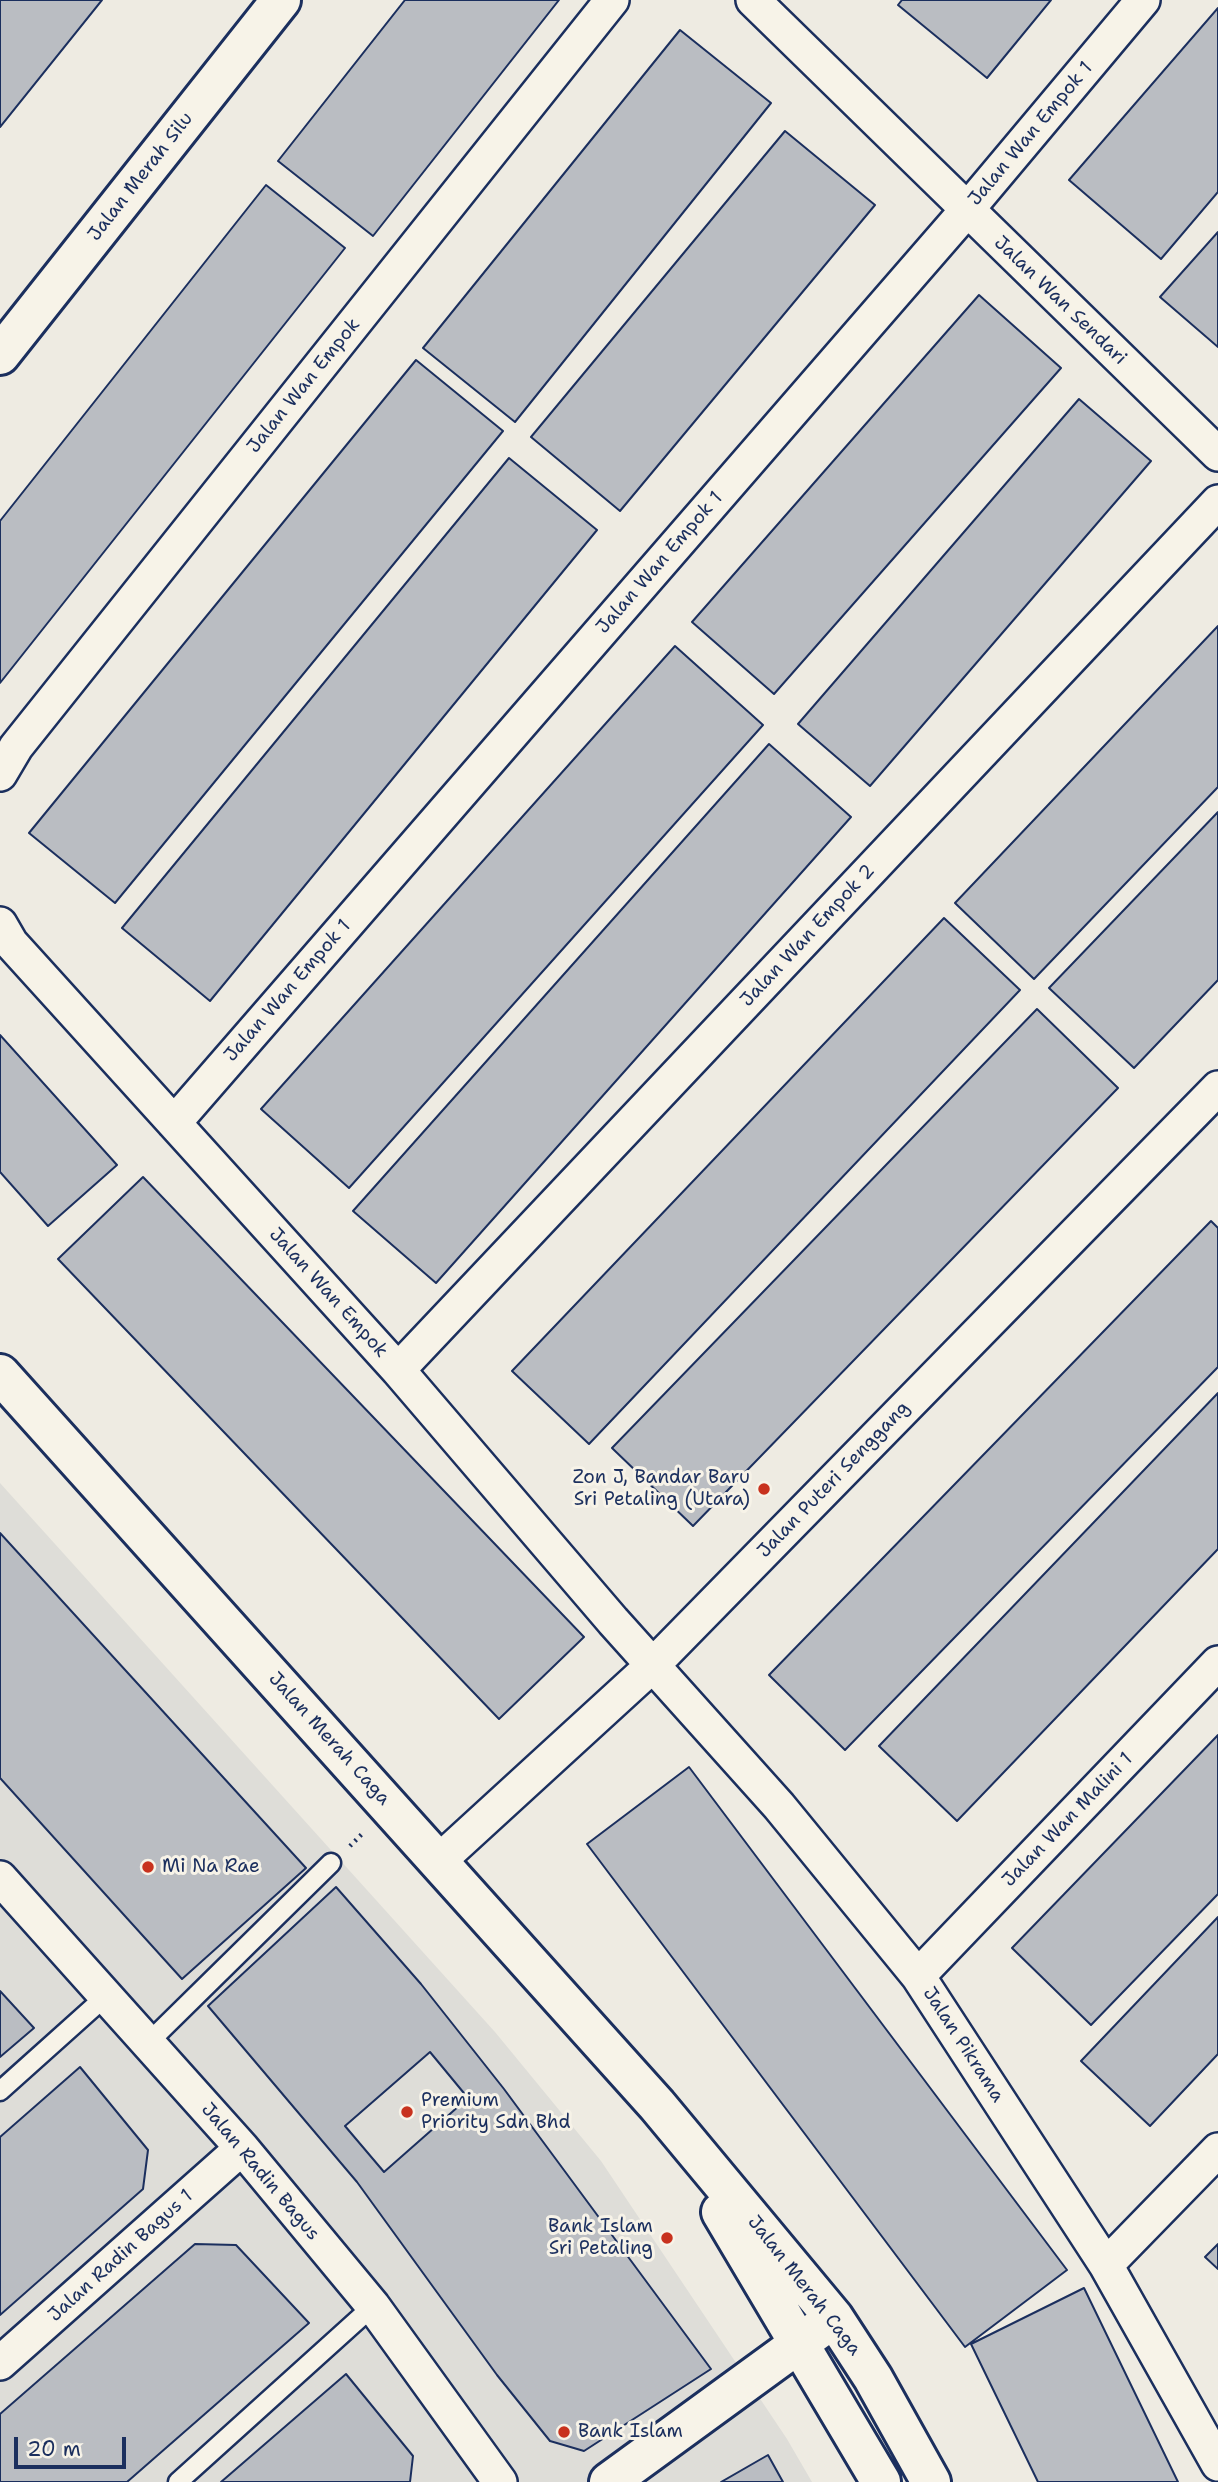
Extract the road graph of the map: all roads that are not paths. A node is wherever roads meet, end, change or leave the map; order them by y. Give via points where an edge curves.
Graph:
1 (281, 0) edge
2 (612, 0) edge
3 (752, 0) edge
4 (1143, 0) edge
5 (967, 211) junction
6 (0, 355) edge
7 (1218, 454) edge
8 (1218, 502) edge
9 (0, 774) edge
10 (0, 924) edge
11 (1218, 1088) edge
12 (174, 1123) junction
13 (398, 1370) junction
14 (0, 1374) edge
15 (1218, 1663) edge
16 (653, 1665) junction
17 (439, 1861) junction
18 (331, 1863) dead end
19 (0, 1878) edge
20 (918, 1976) junction
21 (106, 1996) junction
22 (148, 2043) junction
23 (0, 2091) edge
24 (657, 2105) junction
25 (242, 2148) junction
26 (1218, 2150) edge
27 (1106, 2265) junction
28 (373, 2306) junction
29 (834, 2318) junction
30 (800, 2343) junction
31 (0, 2363) edge
32 (1218, 2464) edge
33 (488, 2478) edge
34 (874, 2478) edge
35 (178, 2482) edge
36 (609, 2482) edge
37 (931, 2482) edge

1 - 6 street, Jalan Merah Silu
2 - 9 street, Jalan Wan Empok
3 - 5 street, Jalan Wan Sendari
4 - 5 street, Jalan Wan Empok 1
5 - 7 street, Jalan Wan Sendari
5 - 12 street, Jalan Wan Empok 1
8 - 13 street, Jalan Wan Empok 2
10 - 12 street, Jalan Wan Empok via 11,943
11 - 16 street, Jalan Puteri Senggang
12 - 13 street, Jalan Wan Empok
13 - 16 street, Jalan Wan Empok
14 - 17 street, Jalan Merah Caga
15 - 20 street, Jalan Wan Malini 1
16 - 17 street, Jalan Puteri Senggang
16 - 20 street, Jalan Pikrama via 779,1806
17 - 24 street, Jalan Merah Caga
18 - 22 lane
19 - 21 street, Jalan Radin Bagus
20 - 27 street, Jalan Pikrama
21 - 22 street, Jalan Radin Bagus
21 - 23 lane
22 - 25 street, Jalan Radin Bagus
24 - 29 street, Jalan Merah Caga
24 - 30 street, Jalan Merah Caga
25 - 28 street, Jalan Radin Bagus
25 - 31 street, Jalan Radin Bagus 1
26 - 27 street
27 - 32 street, Jalan Pikrama
28 - 33 street, Jalan Radin Bagus
28 - 35 lane
29 - 30 street
29 - 37 street, Jalan Merah Caga
30 - 34 street, Jalan Merah Caga
30 - 36 street

